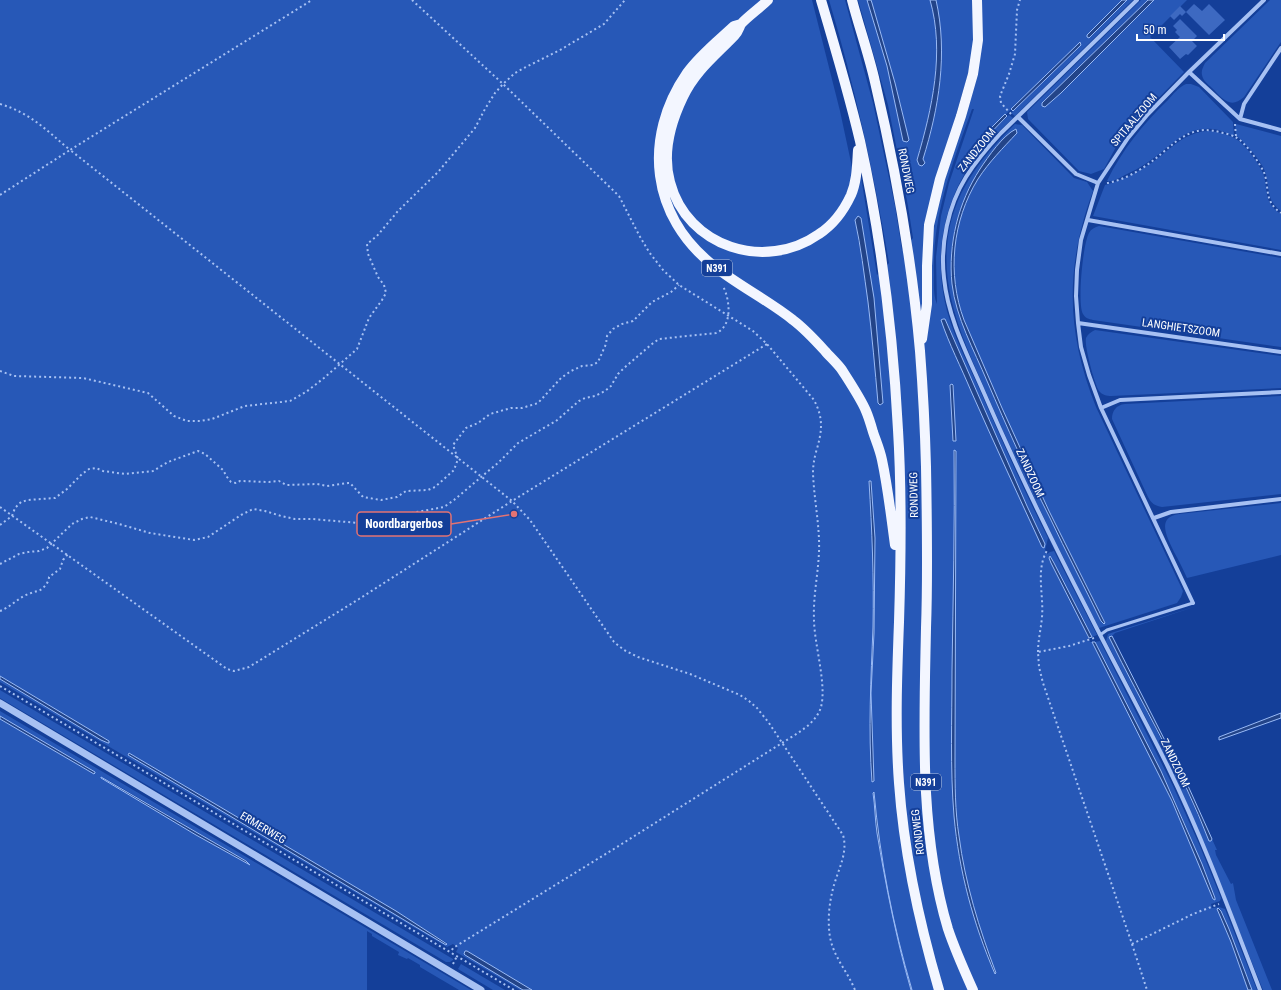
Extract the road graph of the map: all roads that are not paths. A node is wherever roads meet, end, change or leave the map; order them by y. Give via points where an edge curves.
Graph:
1 (768, 0) edge
2 (821, 0) edge
3 (852, 0) edge
4 (977, 0) edge
5 (1137, 0) edge
6 (1264, 0) edge
7 (737, 28) junction
8 (1281, 48) edge
9 (1189, 72) junction
10 (1017, 118) junction
11 (1238, 118) junction
12 (1281, 130) edge
13 (859, 140) junction
14 (1099, 182) junction
15 (1088, 220) junction
16 (1281, 254) edge
17 (1078, 323) junction
18 (920, 350) junction
19 (1281, 352) edge
20 (1281, 392) edge
21 (1101, 408) junction
22 (1281, 499) edge
23 (1154, 518) junction
24 (900, 584) junction
25 (1193, 603) joint
26 (1100, 635) junction
27 (0, 703) edge
28 (481, 990) edge
29 (939, 990) edge
30 (973, 990) edge
31 (1260, 990) edge

1 - 7 main road, N391
2 - 13 main road, RONDWEG / N391
3 - 18 main road, RONDWEG / N391 via 875,80 894,168
4 - 18 main road, N391 via 978,40 973,74 940,179 929,225 927,304
5 - 10 street, ZANDZOOM
6 - 9 street, SPITAALZOOM
7 - 13 main road, N391 via 693,80 683,96 670,130 667,149 670,181 680,204 697,226 708,236 728,247 755,252 776,252 805,243 826,229 843,210 856,175
7 - 24 main road, N391 via 699,59 678,87 670,103 661,133 658,157 665,198 683,236 702,256 793,320 841,369 866,411 882,458
8 - 11 street via 1244,104
9 - 11 street
9 - 14 street, SPITAALZOOM via 1128,138
10 - 14 street via 1076,174
10 - 26 street, ZANDZOOM via 986,149 964,180 947,226 943,275 951,315 1020,476
11 - 12 street
13 - 24 main road, RONDWEG / N391 via 880,249 894,367 898,432
14 - 15 street
15 - 16 street
15 - 17 street via 1081,240 1077,270
17 - 19 street, LANGHIETSZOOM
17 - 21 street via 1081,347
18 - 30 main road, RONDWEG / N391 via 926,471 925,758 928,819 933,858 948,928
20 - 21 street via 1120,400
21 - 23 street
22 - 23 street via 1171,512
23 - 25 street
24 - 29 main road, RONDWEG / N391 via 897,747 902,821 923,935
25 - 26 lane via 1107,630
26 - 31 street, ZANDZOOM via 1168,768 1226,902
27 - 28 street

